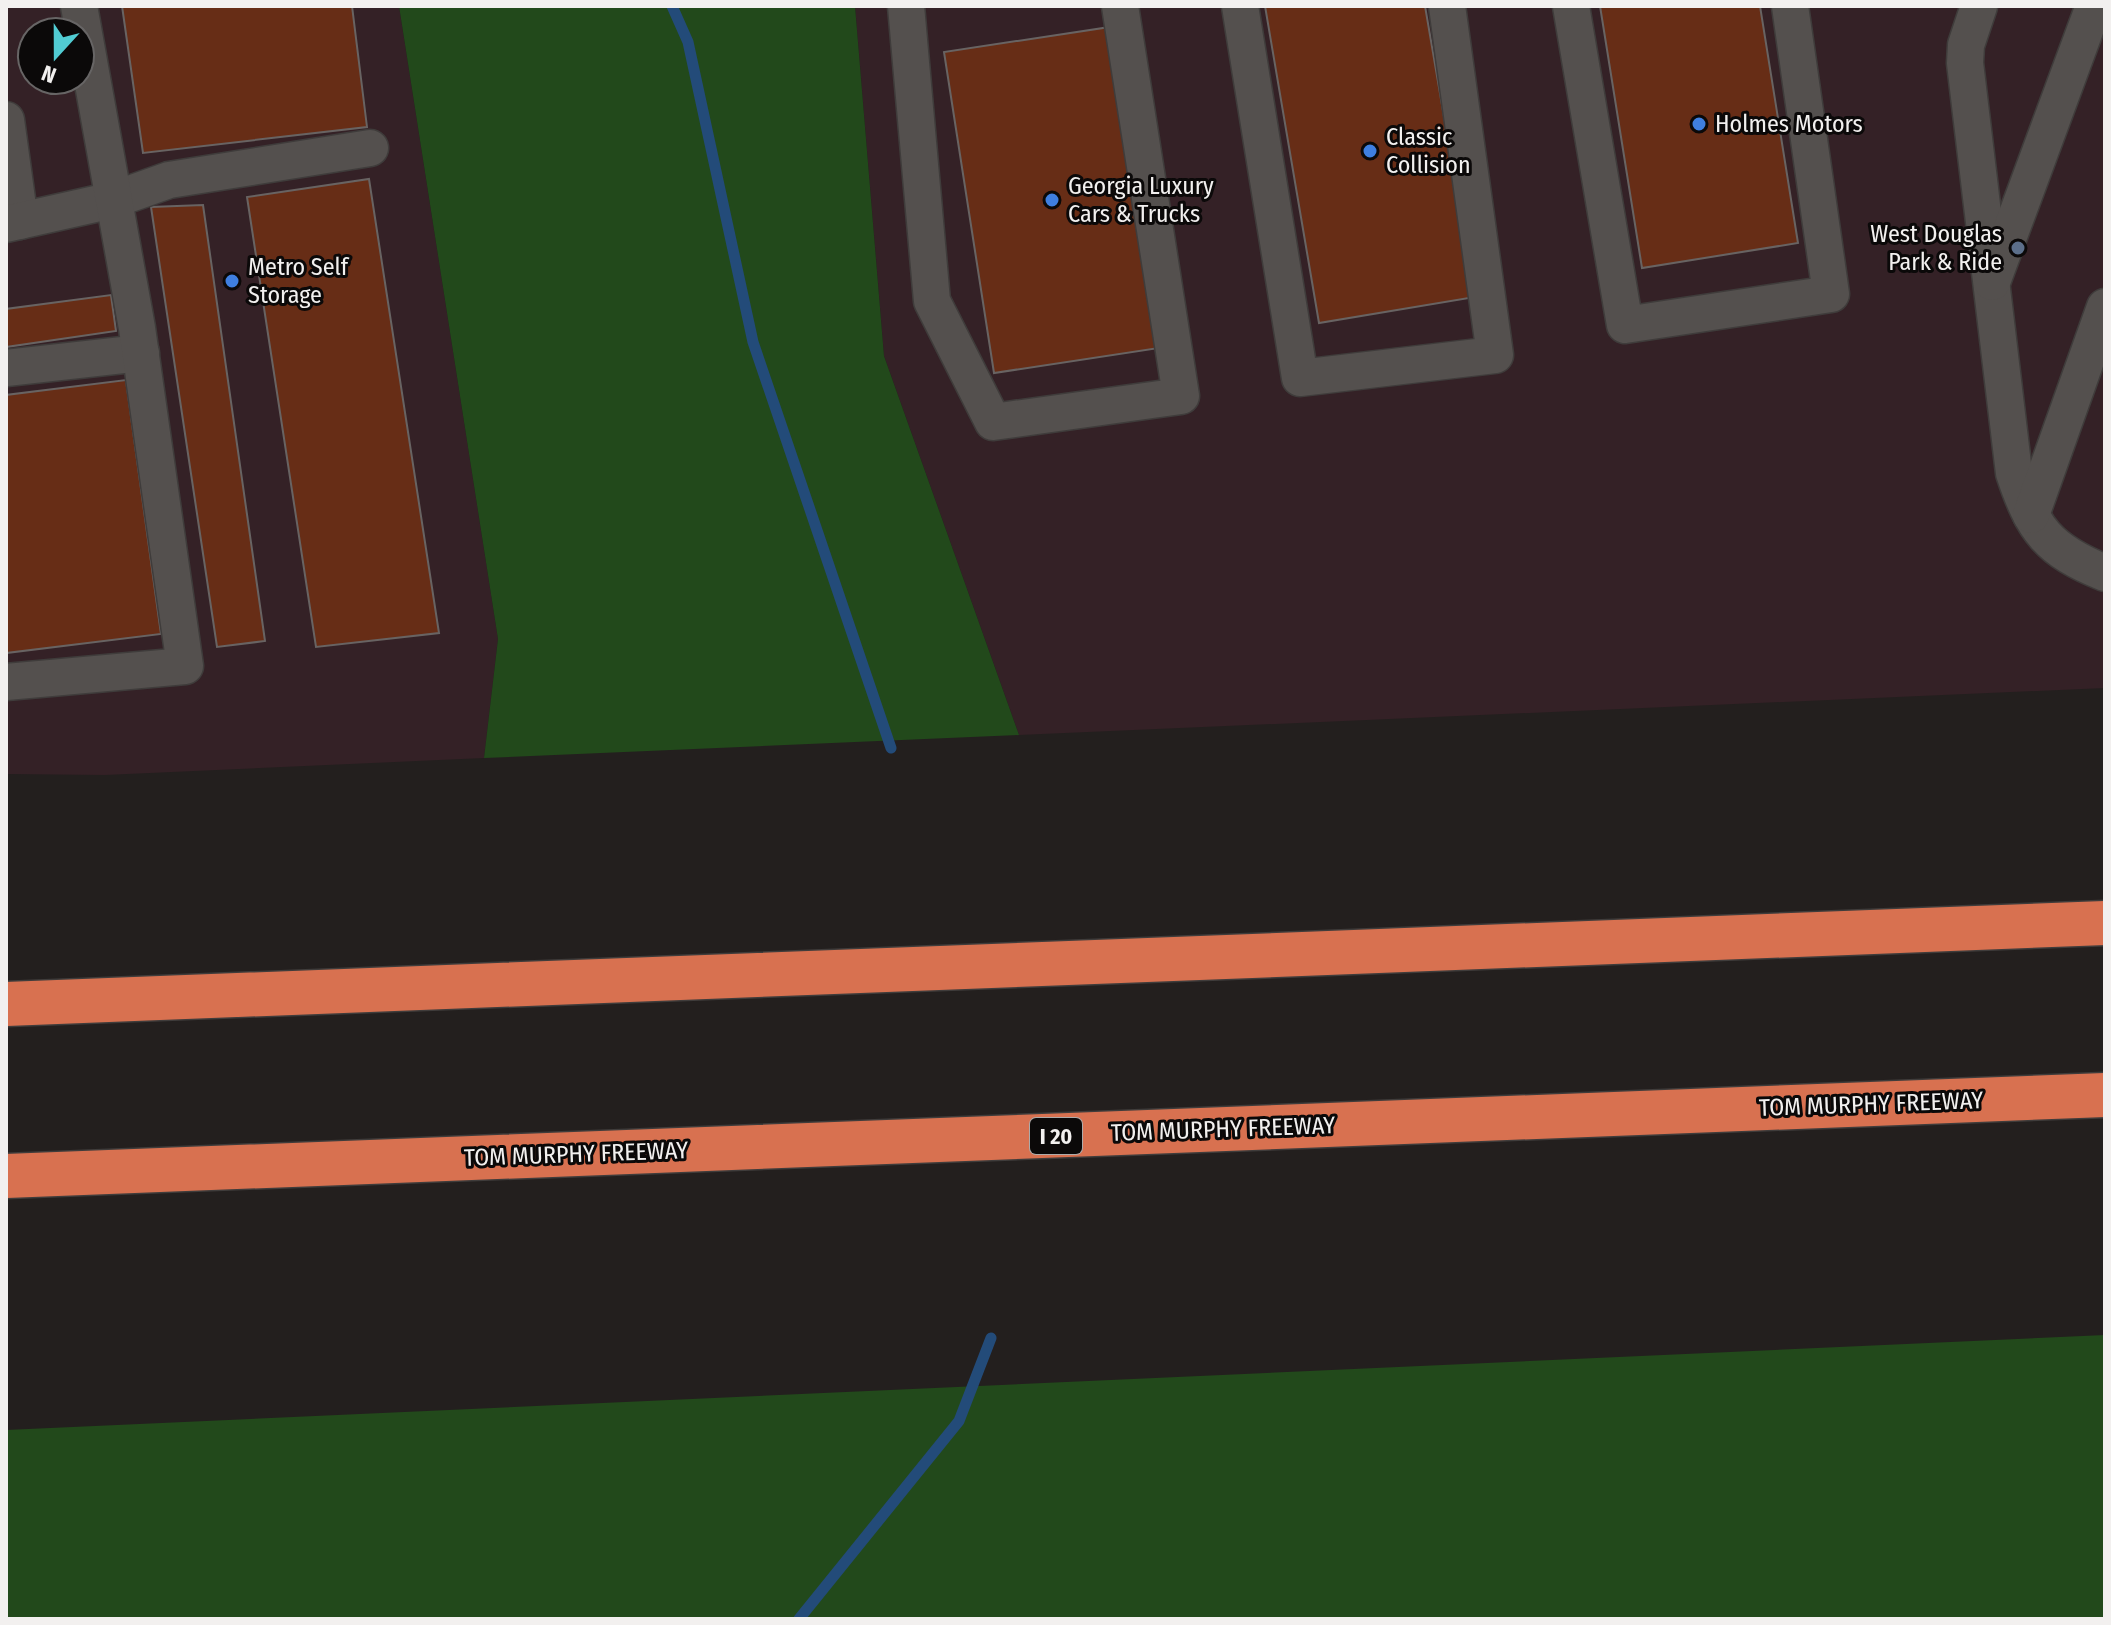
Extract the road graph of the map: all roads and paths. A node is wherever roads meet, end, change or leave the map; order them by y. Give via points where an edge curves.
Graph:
1 (79, 6) edge
2 (906, 6) edge
3 (1120, 6) edge
4 (1240, 6) edge
5 (1447, 6) edge
6 (1571, 6) edge
7 (1790, 6) edge
8 (1979, 6) edge
9 (2094, 6) edge
10 (6, 120) edge
11 (370, 148) dead end
12 (113, 200) junction
13 (13, 222) edge
14 (1990, 288) junction
15 (2105, 307) edge
16 (141, 353) junction
17 (6, 368) edge
18 (2031, 515) junction
19 (2105, 573) edge
20 (6, 682) edge
21 (2105, 923) edge
22 (6, 1004) edge
23 (2105, 1095) edge
24 (6, 1176) edge

1 - 12 lane
2 - 3 lane via 932,301 993,422 1181,396
4 - 5 lane via 1300,378 1495,355
6 - 7 lane via 1625,325 1831,294
8 - 14 lane via 1965,63
9 - 14 lane
10 - 13 lane
11 - 12 lane via 169,180
12 - 13 lane
12 - 16 lane
14 - 18 lane via 2014,473
15 - 18 lane
16 - 17 lane
16 - 20 lane via 185,666
18 - 19 lane via 2068,558
21 - 22 highway
23 - 24 highway, TOM MURPHY FREEWAY / I 20

